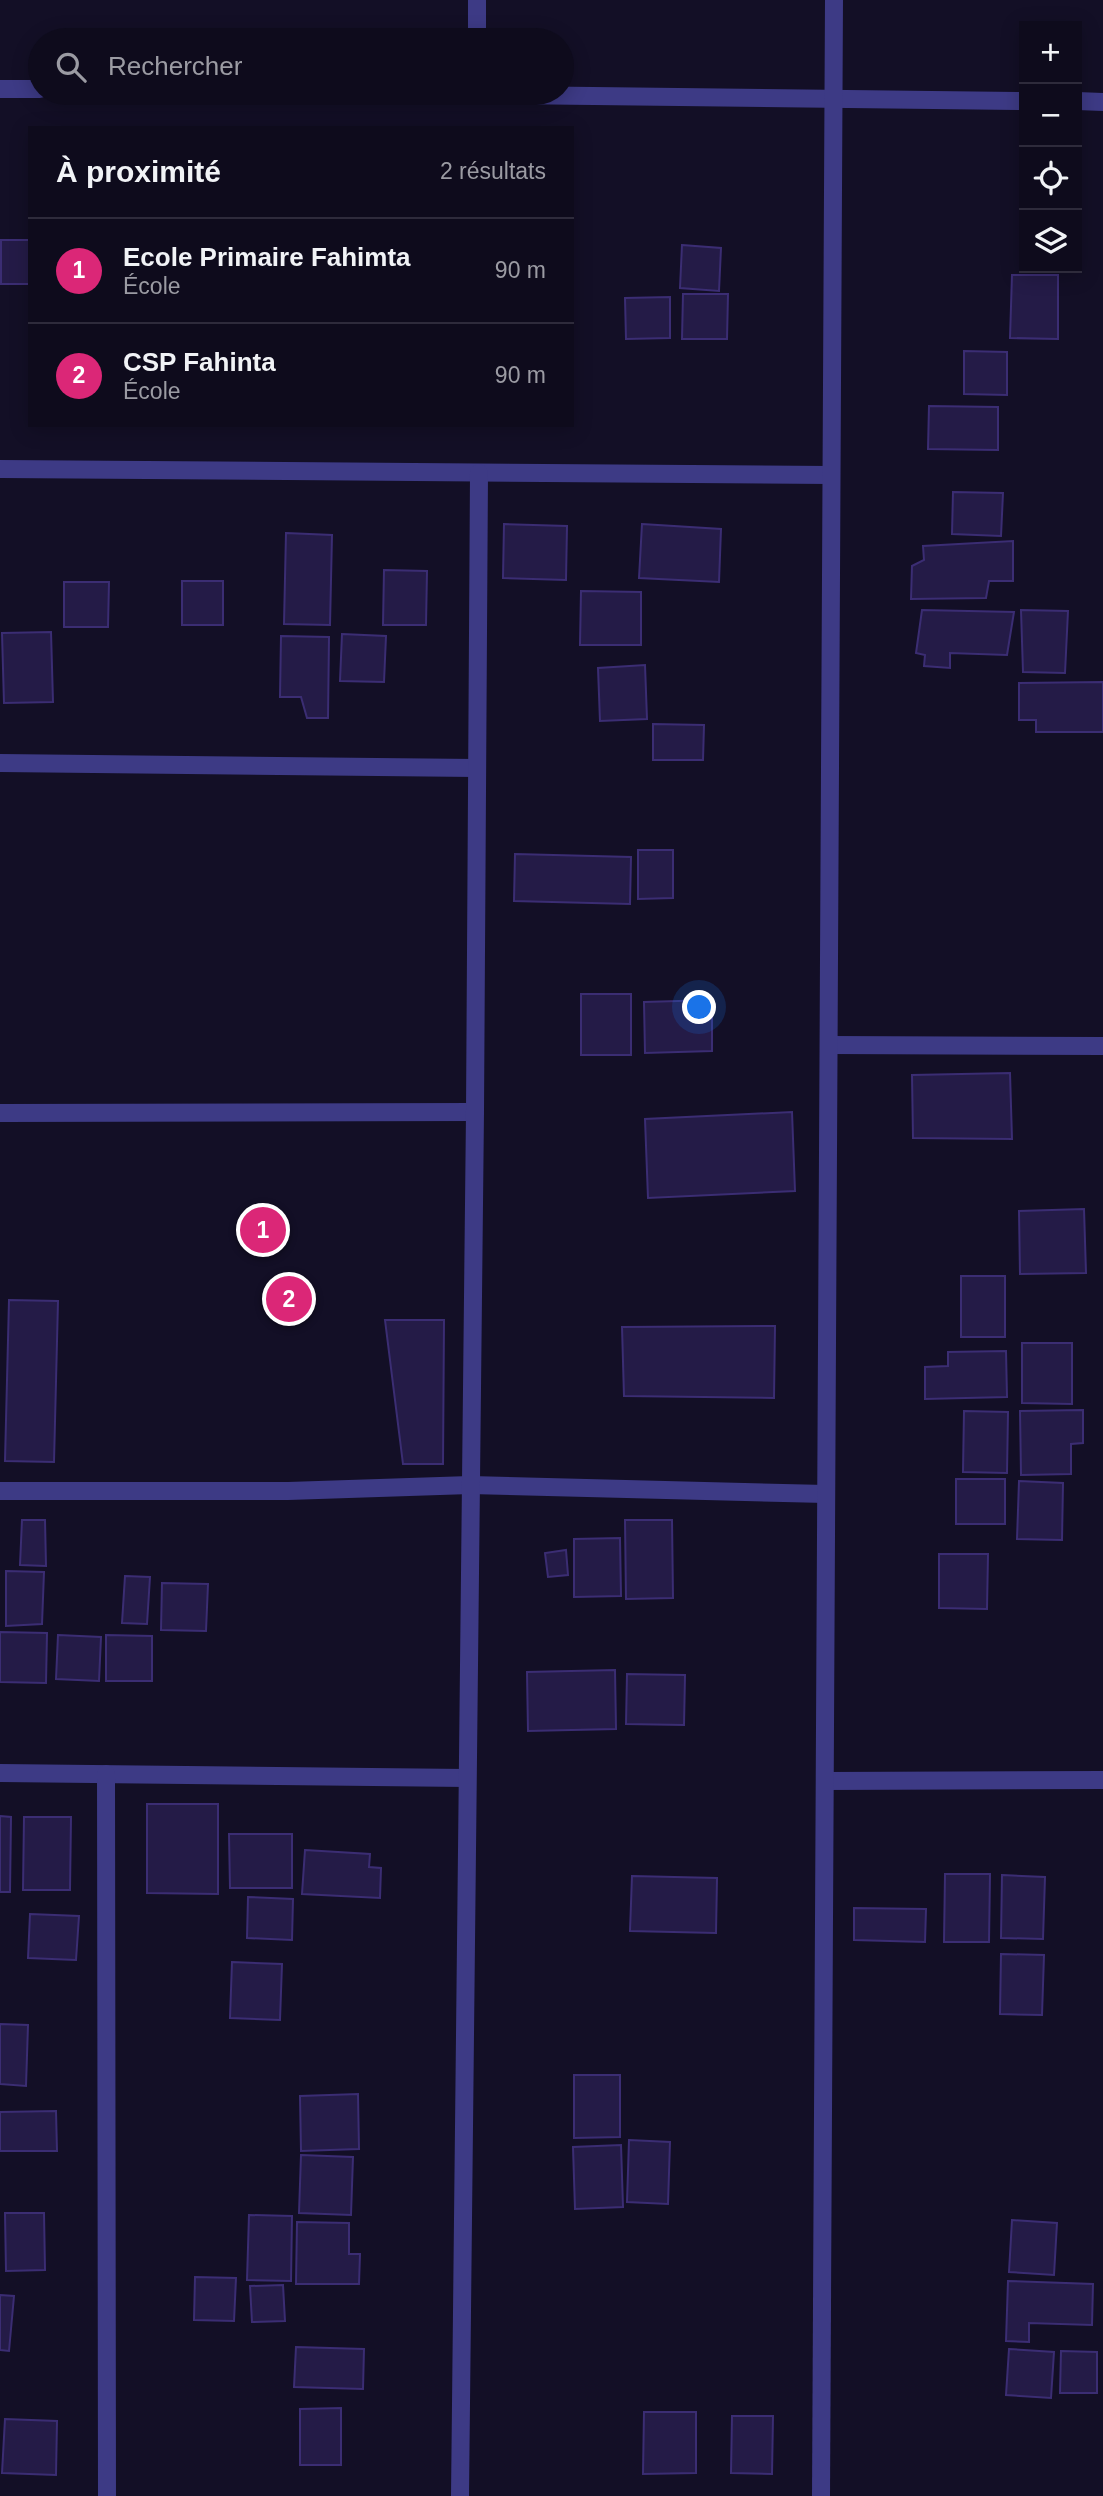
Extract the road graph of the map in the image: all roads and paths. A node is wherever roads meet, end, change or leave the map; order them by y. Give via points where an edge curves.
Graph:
1 (477, 0) edge
2 (834, 0) edge
3 (477, 28) edge
4 (0, 89) edge
5 (28, 89) edge
6 (574, 95) edge
7 (834, 99) junction
8 (1019, 101) edge
9 (1082, 102) edge
10 (1103, 102) edge
11 (0, 469) edge
12 (479, 472) junction
13 (831, 475) junction
14 (0, 762) edge
15 (476, 768) junction
16 (829, 1045) junction
17 (1103, 1046) edge
18 (475, 1112) junction
19 (0, 1114) edge
20 (470, 1485) junction
21 (0, 1491) edge
22 (827, 1494) junction
23 (0, 1773) edge
24 (106, 1774) junction
25 (467, 1777) junction
26 (1103, 1780) edge
27 (825, 1781) junction
28 (107, 2496) edge
29 (460, 2496) edge
30 (821, 2496) edge

1 - 3 street
2 - 7 street
4 - 5 street
6 - 7 street
7 - 8 street
7 - 13 street
9 - 10 street
11 - 12 street
12 - 13 street
12 - 15 street
13 - 16 street
14 - 15 street
15 - 18 street
16 - 17 street
16 - 22 street
18 - 19 street
18 - 20 street
20 - 21 street via 288,1491
20 - 22 street
20 - 25 street
22 - 27 street
23 - 24 street
24 - 25 street
24 - 28 street
25 - 29 street
26 - 27 street
27 - 30 street

